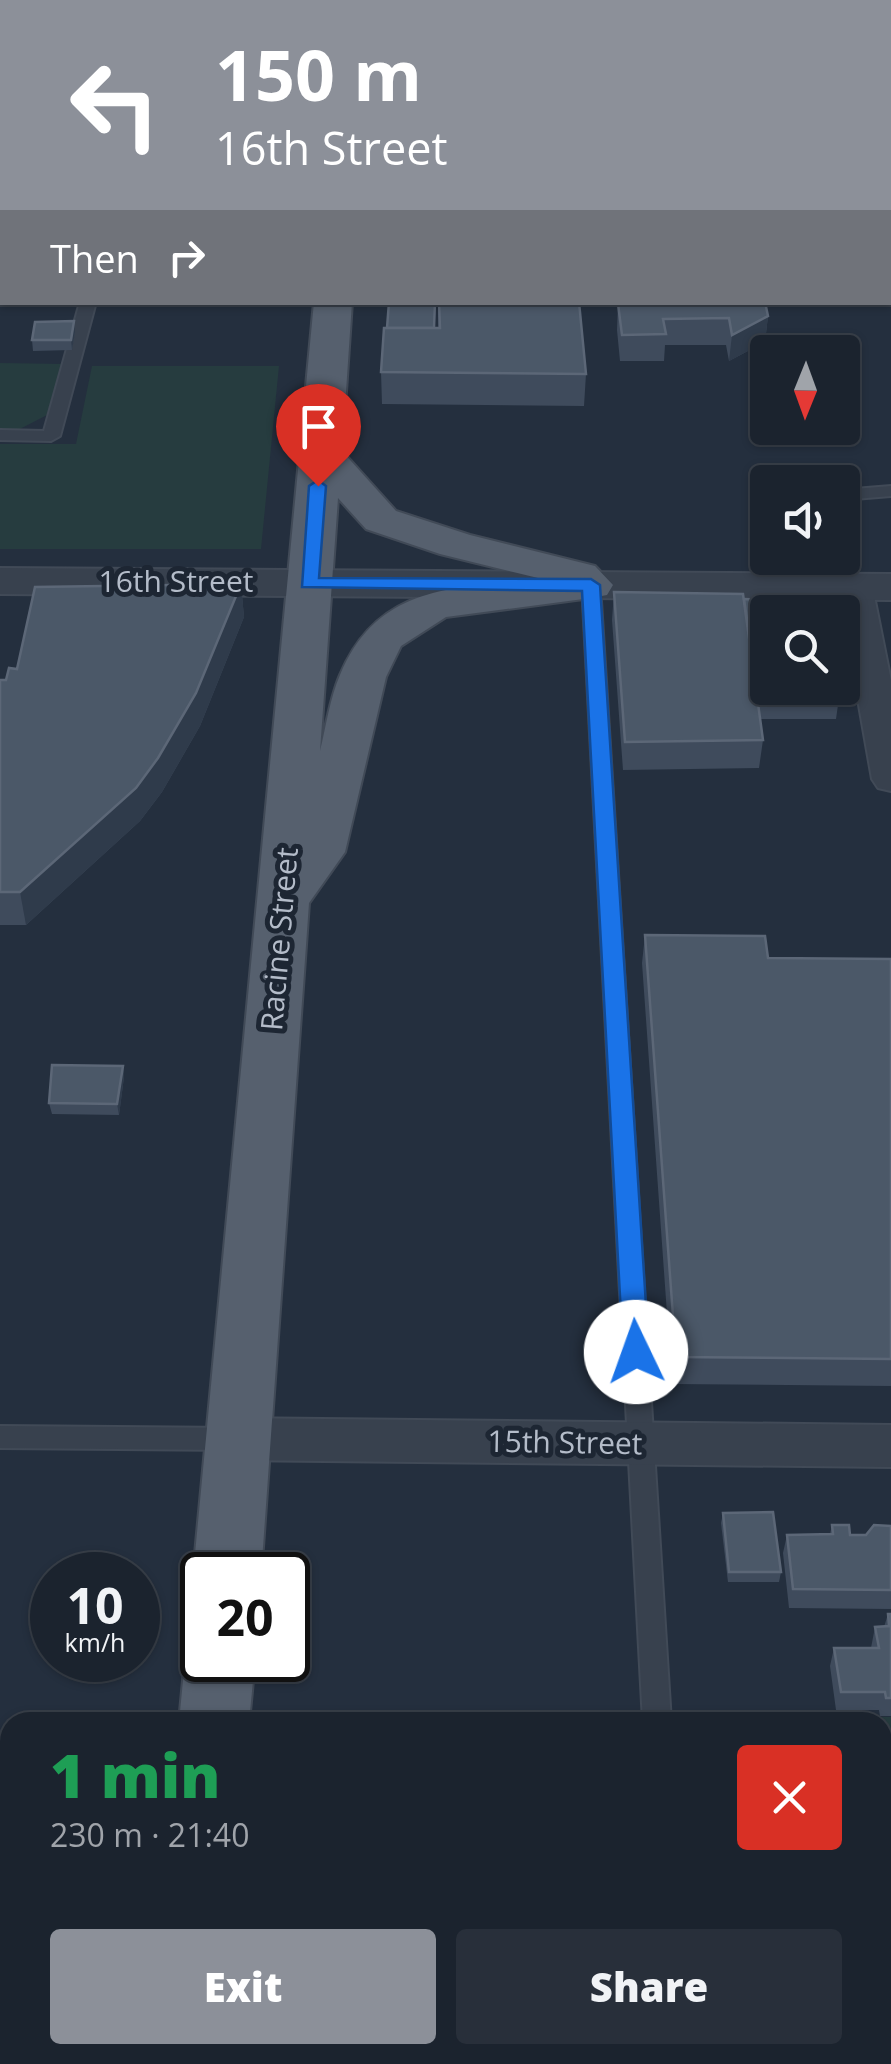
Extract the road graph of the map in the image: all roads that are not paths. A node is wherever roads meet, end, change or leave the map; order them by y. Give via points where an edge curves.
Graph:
1 (87, 305) edge
2 (333, 305) edge
3 (0, 435) edge
4 (320, 452) junction
5 (891, 491) edge
6 (860, 494) edge
7 (761, 575) edge
8 (820, 575) edge
9 (0, 581) edge
10 (309, 583) junction
11 (608, 585) junction
12 (873, 587) edge
13 (891, 779) edge
14 (283, 900) junction
15 (0, 1437) edge
16 (239, 1439) junction
17 (641, 1444) junction
18 (891, 1446) edge
19 (229, 1552) edge
20 (218, 1682) edge
21 (215, 1712) edge
22 (656, 1712) edge

1 - 3 lane via 50,436
2 - 4 main road, Racine Street
4 - 10 main road, Racine Street
4 - 11 main road via 381,520
5 - 6 lane
7 - 11 street, 16th Street
8 - 12 street, 16th Street
9 - 10 street, 16th Street
10 - 11 street, 16th Street
10 - 14 main road, Racine Street
11 - 14 main road via 434,605 382,638 362,677 320,852
11 - 17 lane
12 - 13 street
14 - 16 main road, Racine Street
15 - 16 lane
16 - 17 street, 15th Street
16 - 19 main road, Racine Street
17 - 18 street, 15th Street
17 - 22 lane
20 - 21 main road

